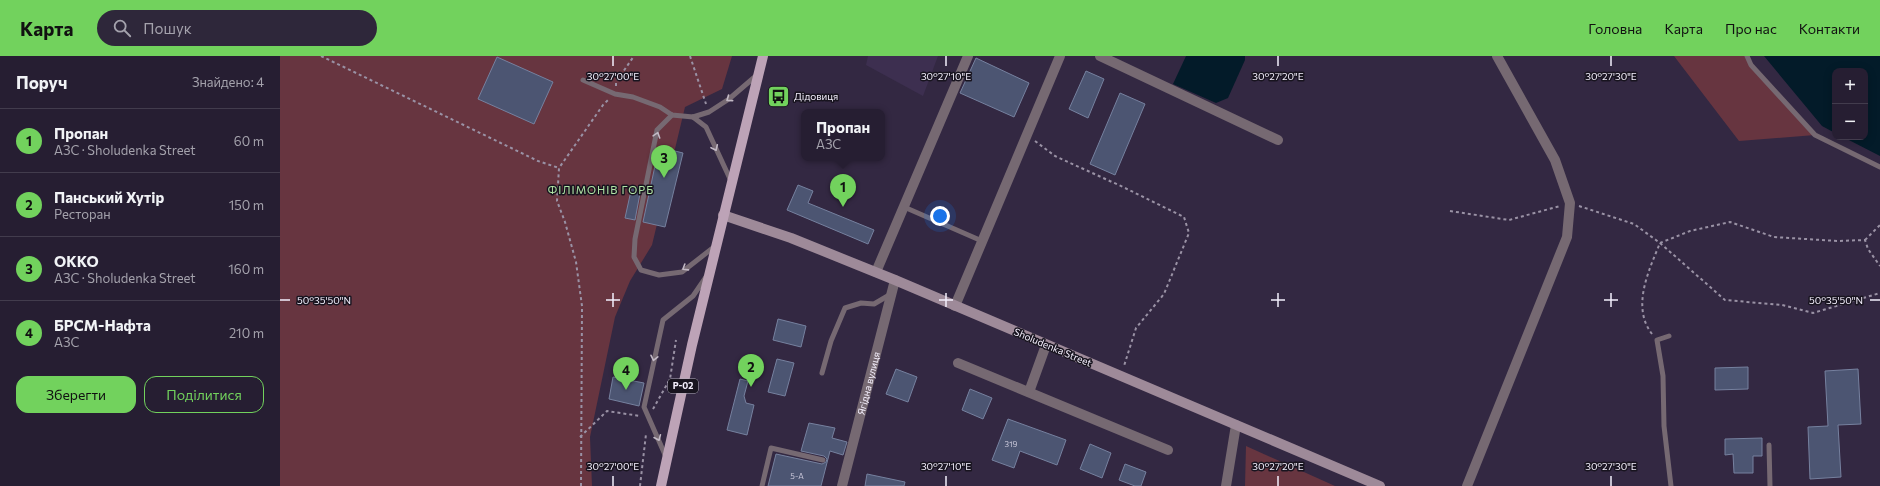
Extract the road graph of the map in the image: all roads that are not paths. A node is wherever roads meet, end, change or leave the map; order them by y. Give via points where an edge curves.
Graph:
1 (763, 56) edge
2 (968, 56) edge
3 (1060, 56) edge
4 (1100, 56) edge
5 (1497, 56) edge
6 (1747, 56) edge
7 (758, 74) junction
8 (583, 80) dead end
9 (672, 115) junction
10 (693, 117) junction
11 (1278, 140) dead end
12 (1880, 167) edge
13 (732, 183) junction
14 (904, 207) junction
15 (723, 215) junction
16 (982, 241) junction
17 (717, 245) junction
18 (711, 269) junction
19 (876, 272) junction
20 (894, 280) junction
21 (891, 294) junction
22 (955, 306) junction
23 (1669, 336) dead end
24 (1046, 344) junction
25 (958, 363) dead end
26 (822, 373) dead end
27 (1029, 392) junction
28 (1236, 425) junction
29 (1769, 445) dead end
30 (1168, 450) dead end
31 (667, 459) junction
32 (823, 460) dead end
33 (661, 486) edge
34 (762, 486) edge
35 (842, 486) edge
36 (1226, 486) edge
37 (1380, 486) edge
38 (1467, 486) edge
39 (1671, 486) edge
40 (1770, 486) edge

1 - 7 main road, Р-02
2 - 14 street
3 - 16 street
4 - 11 street
5 - 38 street via 1555,160 1570,203 1567,237
6 - 12 lane via 1751,65 1815,135
7 -> 10 lane via 730,100 709,112
7 - 13 main road, Р-02
8 - 9 lane via 615,94 633,97 660,107
9 - 10 lane
17 -> 9 lane via 682,272 659,275 641,270 634,257 635,239 657,130
10 -> 13 lane via 706,128
13 - 15 main road, Р-02
14 - 16 lane
14 - 19 street
15 - 17 main road, Р-02
15 - 19 main road, Sholudenka Street
16 - 22 street
17 - 18 main road, Р-02
18 - 31 main road, Р-02
18 -> 31 lane via 693,296 663,320 644,407
19 - 20 main road, Sholudenka Street
20 - 21 street, Ягідна вулиця
20 - 22 main road, Sholudenka Street
21 - 26 lane via 874,304 860,303 846,308 831,341
21 - 35 street, Ягідна вулиця
22 - 24 main road, Sholudenka Street
23 - 39 lane via 1657,340 1663,376 1664,426
24 - 27 street
24 - 28 main road, Sholudenka Street
25 - 27 street
27 - 30 street
28 - 36 street
28 - 37 main road, Sholudenka Street
29 - 40 lane
31 - 33 main road, Р-02
32 - 34 lane via 771,448

